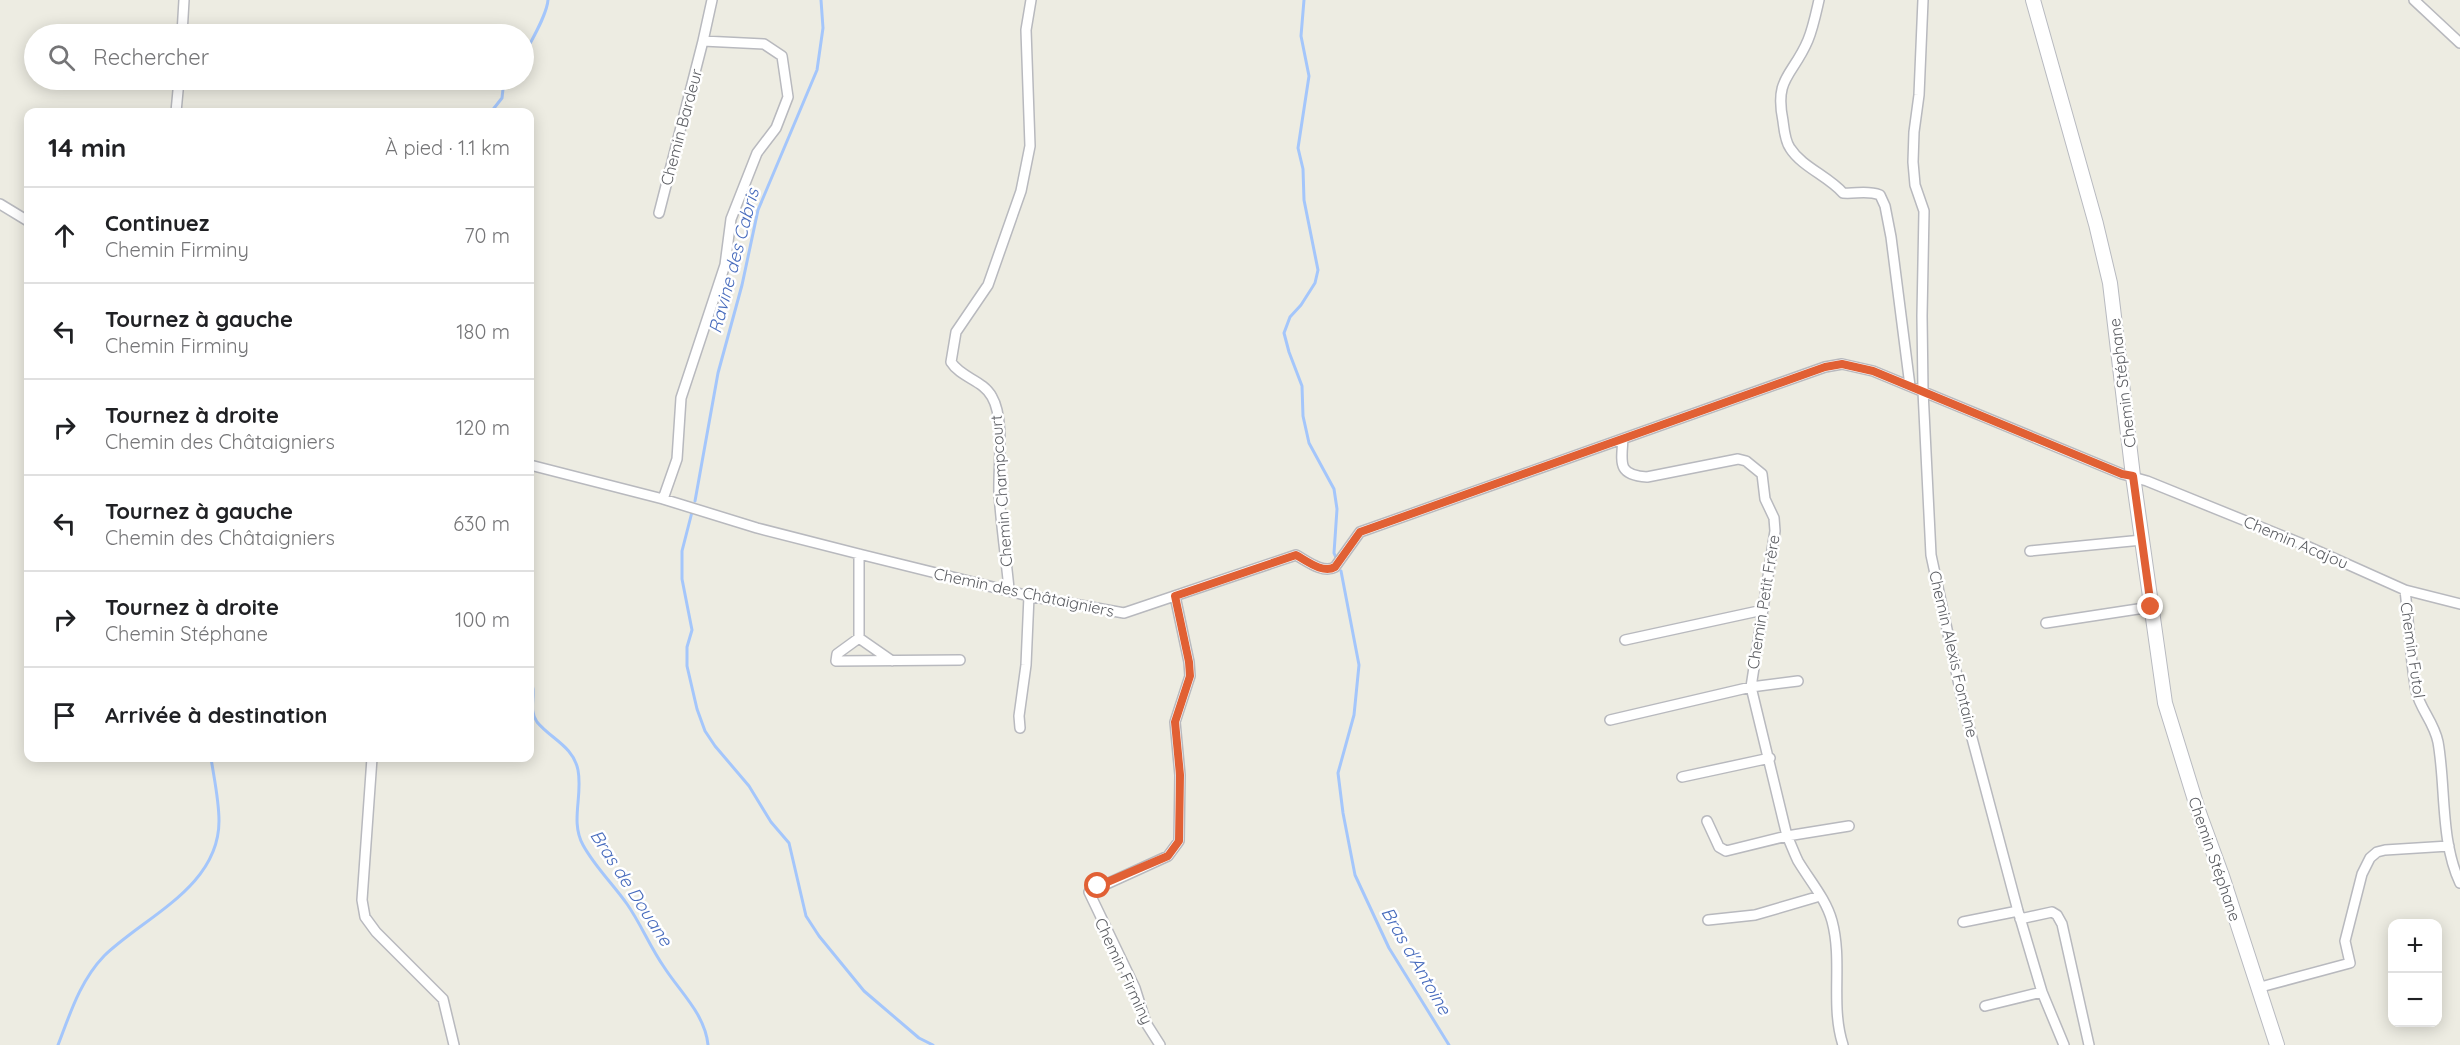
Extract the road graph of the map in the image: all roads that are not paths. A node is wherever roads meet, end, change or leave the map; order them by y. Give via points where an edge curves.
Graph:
1 (184, 0) edge
2 (712, 0) edge
3 (1031, 0) edge
4 (1819, 0) edge
5 (1923, 0) edge
6 (2033, 0) edge
7 (2414, 0) edge
8 (183, 24) edge
9 (703, 41) junction
10 (2460, 43) edge
11 (178, 90) edge
12 (176, 108) edge
13 (0, 204) edge
14 (659, 213) dead end
15 (24, 219) edge
16 (1910, 386) junction
17 (1923, 391) junction
18 (1623, 439) junction
19 (534, 466) edge
20 (2133, 476) junction
21 (663, 499) junction
22 (2142, 540) junction
23 (2030, 551) dead end
24 (859, 554) junction
25 (1009, 589) junction
26 (2405, 590) junction
27 (1029, 596) junction
28 (1175, 596) junction
29 (2460, 604) edge
30 (2151, 607) junction
31 (1762, 610) junction
32 (2046, 623) dead end
33 (860, 638) junction
34 (1625, 640) dead end
35 (960, 660) dead end
36 (892, 661) junction
37 (1798, 681) dead end
38 (1750, 687) junction
39 (1610, 720) dead end
40 (1020, 728) dead end
41 (1770, 758) junction
42 (372, 762) edge
43 (1682, 777) dead end
44 (1707, 820) dead end
45 (1849, 826) dead end
46 (1787, 836) junction
47 (2449, 846) junction
48 (2460, 883) edge
49 (1820, 896) junction
50 (2019, 915) junction
51 (1708, 920) dead end
52 (1963, 922) dead end
53 (2257, 988) junction
54 (2042, 992) junction
55 (1985, 1006) dead end
56 (454, 1045) edge
57 (1160, 1045) edge
58 (1843, 1045) edge
59 (2064, 1045) edge
60 (2089, 1045) edge
61 (2277, 1045) edge

1 - 8 street
2 - 9 street, Chemin Bardeur
3 - 25 street, Chemin Champcourt via 1026,30 1030,146 1022,191 988,285 956,332 951,362 957,372 992,397 998,417 999,493
4 - 16 street via 1809,39 1780,91 1785,134 1789,147 1801,160 1843,193 1869,191 1880,195 1891,237
5 - 17 street, Chemin Alexis Fontaine via 1912,162 1924,211
6 - 20 main road, Chemin Stéphane via 2110,283
7 - 10 street
9 - 14 street, Chemin Bardeur
9 - 21 street via 764,44 782,56 788,97 776,128 757,153 731,219 725,266 681,398 677,459
11 - 12 street
13 - 15 street
16 - 17 street, Chemin des Châtaigniers
16 - 18 street, Chemin des Châtaigniers via 1842,364 1825,367
17 - 20 street, Chemin des Châtaigniers
17 - 50 street, Chemin Alexis Fontaine via 1931,555 1964,708
18 - 28 street, Chemin des Châtaigniers via 1360,532 1330,570 1296,555
18 - 31 street, Chemin Petit Frère via 1621,463 1626,473 1636,476 1738,459 1762,474 1775,531
19 - 21 street, Chemin des Châtaigniers
20 - 22 main road, Chemin Stéphane
20 - 26 street, Chemin Acajou
21 - 24 street, Chemin des Châtaigniers
22 - 23 street
22 - 30 main road, Chemin Stéphane
24 - 25 street, Chemin des Châtaigniers
24 - 33 street
25 - 27 street, Chemin des Châtaigniers
26 - 29 street, Chemin Acajou
26 - 47 street, Chemin Futol via 2416,693 2437,740
27 - 28 street, Chemin des Châtaigniers via 1124,614
27 - 40 street
28 - 57 street, Chemin Firminy via 1190,676 1175,722 1180,775 1179,841 1168,856 1089,892 1135,988 1146,1023
30 - 32 street
30 - 53 main road, Chemin Stéphane via 2173,734
31 - 34 street
31 - 38 street, Chemin Petit Frère
33 - 36 street
33 - 36 street via 837,654 836,662
35 - 36 street
37 - 38 street
38 - 39 street
38 - 41 street, Chemin Petit Frère
41 - 43 street
41 - 46 street, Chemin Petit Frère
42 - 56 street via 362,900 365,916 443,999
44 - 46 street via 1719,847 1726,851
45 - 46 street
46 - 49 street, Chemin Petit Frère
47 - 48 street, Chemin Futol
47 - 53 street via 2377,852 2362,874 2345,941 2350,963
49 - 51 street via 1755,915
49 - 58 street, Chemin Petit Frère via 1832,923 1837,1022
50 - 52 street
50 - 54 street, Chemin Alexis Fontaine
50 - 60 street via 2052,912 2062,924
53 - 61 main road, Chemin Stéphane
54 - 55 street
54 - 59 street, Chemin Alexis Fontaine

